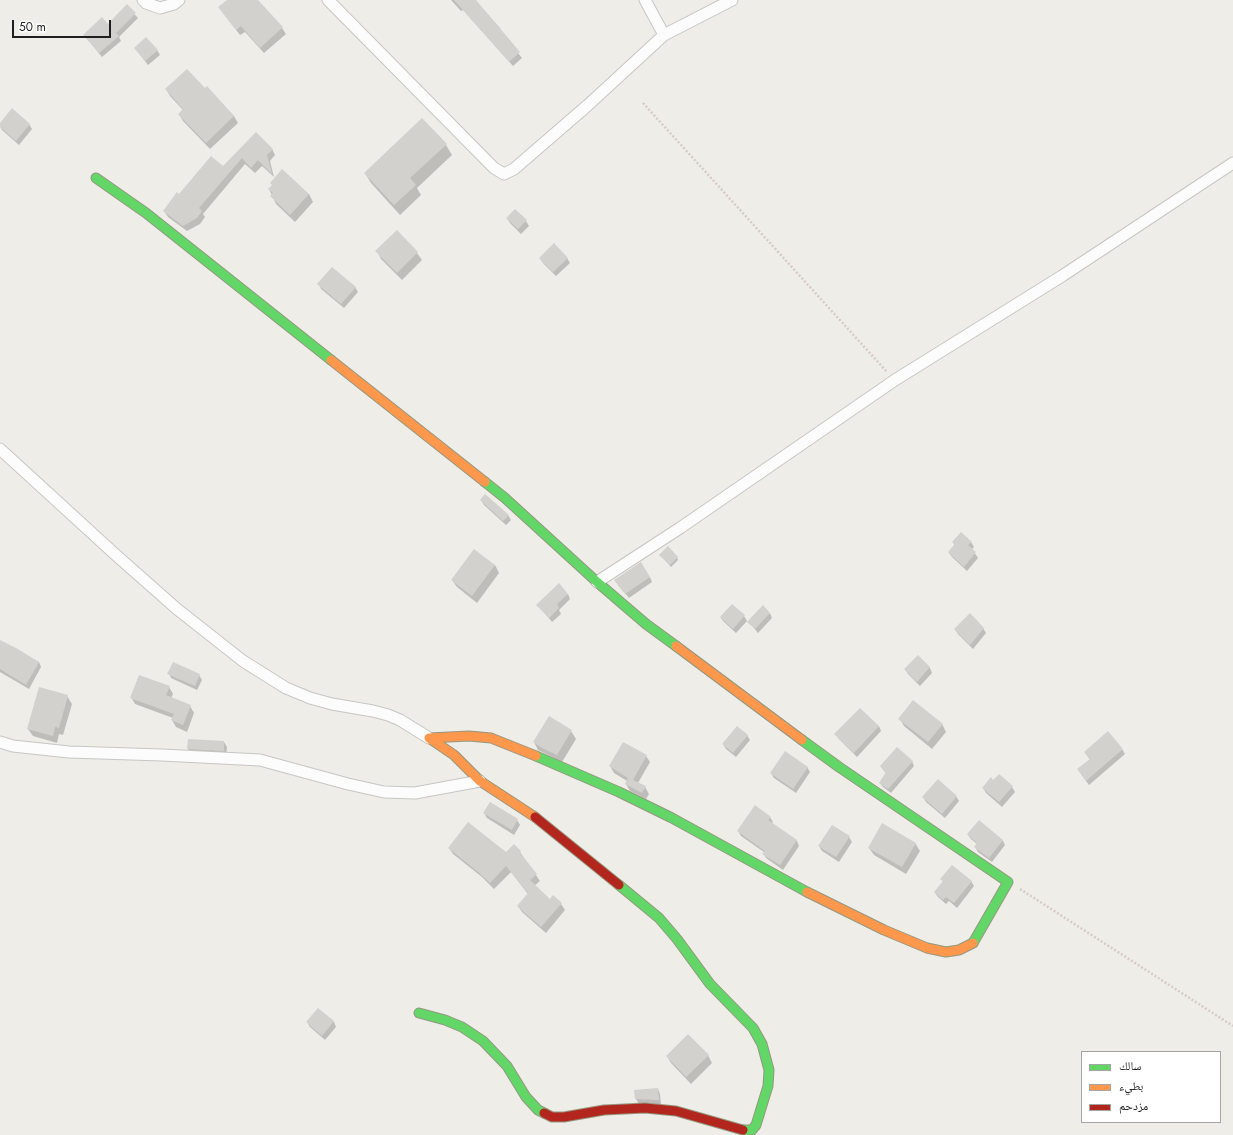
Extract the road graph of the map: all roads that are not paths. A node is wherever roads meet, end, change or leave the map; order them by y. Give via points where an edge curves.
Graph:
1 (143, 0) edge
2 (180, 0) edge
3 (328, 0) edge
4 (645, 0) edge
5 (732, 0) edge
6 (664, 35) junction
7 (1233, 163) edge
8 (96, 178) dead end
9 (0, 449) edge
10 (597, 582) junction
11 (429, 738) junction
12 (0, 742) edge
13 (480, 781) junction
14 (419, 1013) dead end
15 (747, 1133) edge

1 - 2 street via 160,8
3 - 6 street via 494,168 504,174 514,169 588,105
4 - 6 street
5 - 6 street
7 - 10 street via 1062,276 895,380
8 - 10 street via 146,213 487,483
9 - 11 street via 116,556 243,661 286,688 310,698 388,715
10 - 11 street via 646,624 839,767 1008,882 972,944 946,952 927,948 884,930 817,897 672,818 517,747 479,736
11 - 13 street via 454,755
12 - 13 street via 13,746 69,752 260,760 384,792 416,793
13 - 15 street via 538,819 659,918 710,984 752,1028 762,1044 769,1070 768,1086 756,1125
14 - 15 street via 462,1027 483,1041 506,1066 526,1097 538,1110 552,1117 645,1108 676,1111

